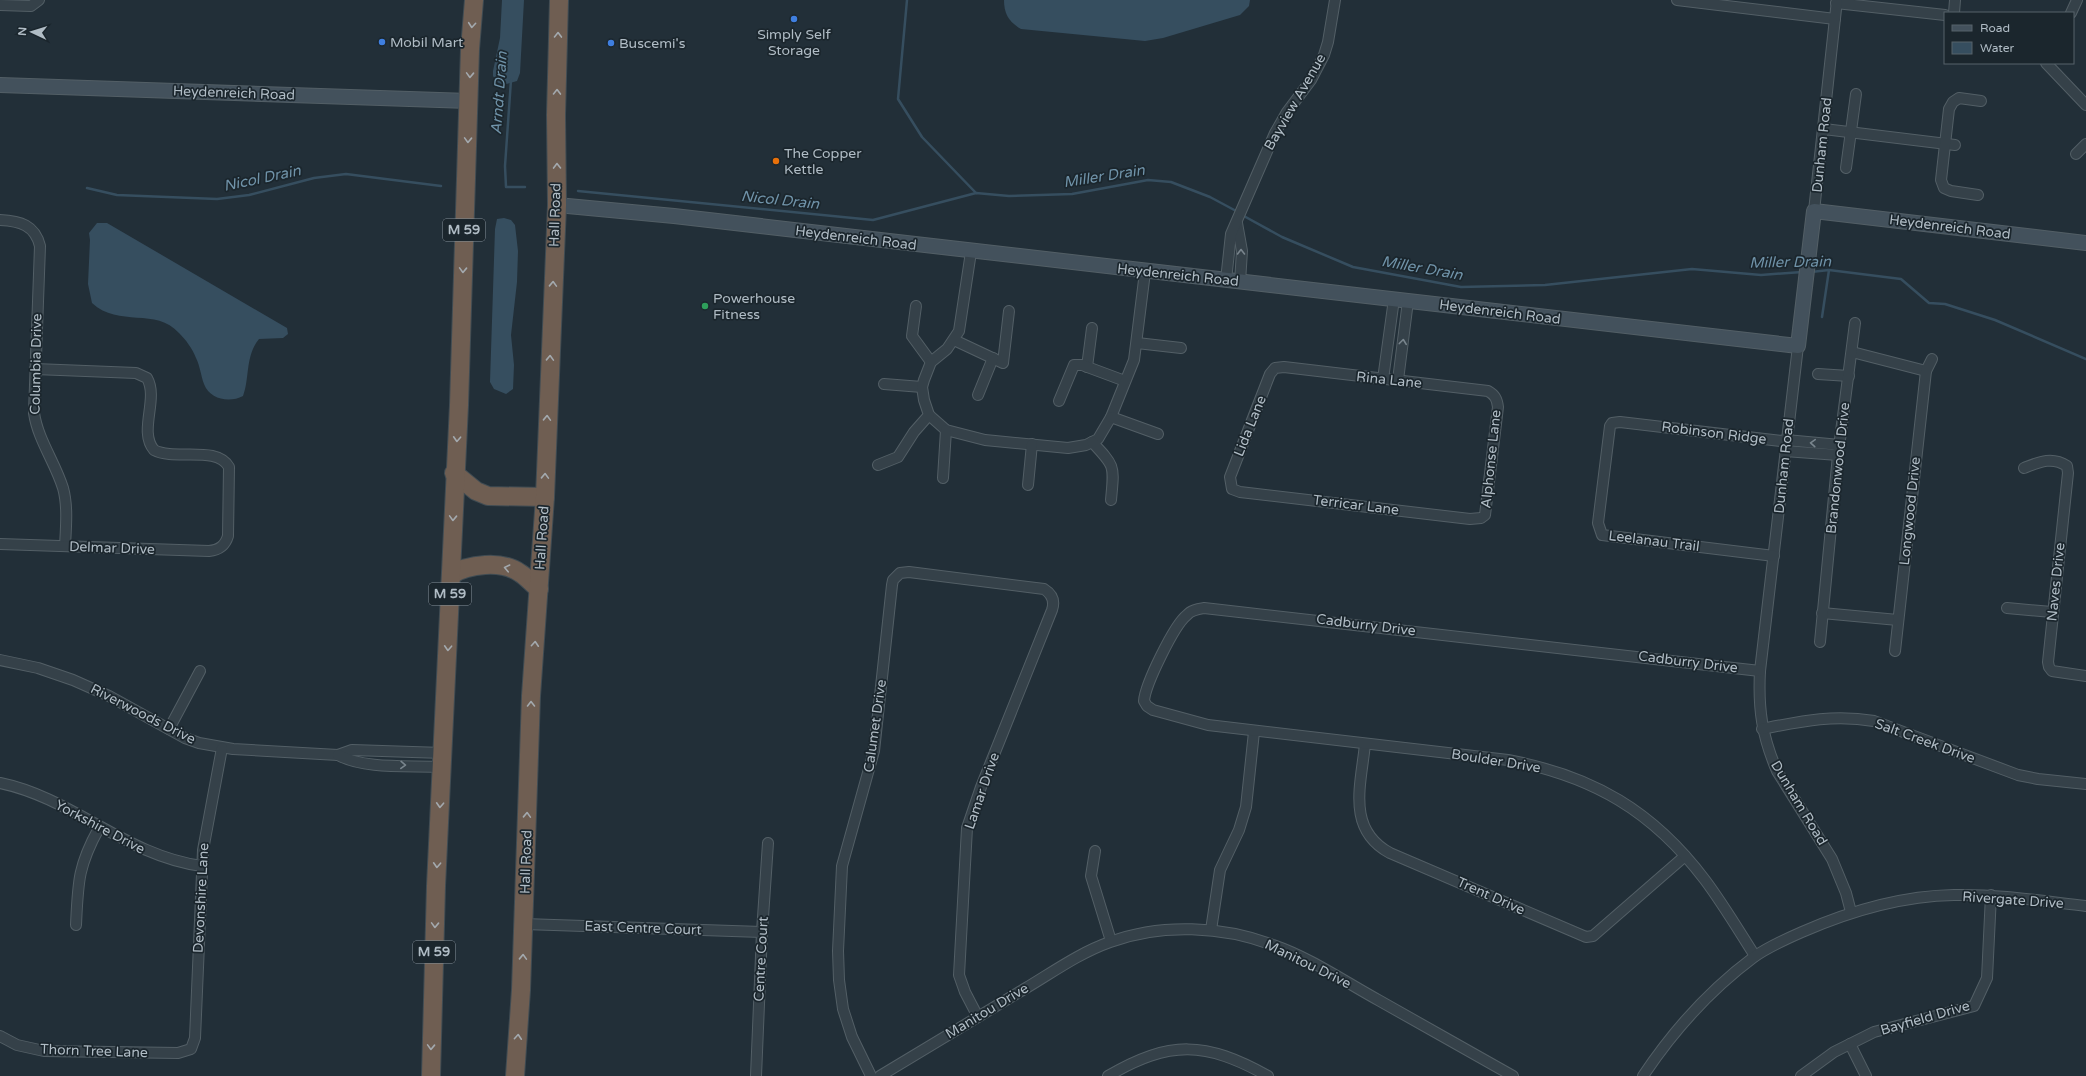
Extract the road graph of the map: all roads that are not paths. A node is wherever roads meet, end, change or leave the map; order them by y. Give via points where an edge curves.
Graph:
1 (39, 0) edge
2 (474, 0) edge
3 (559, 0) edge
4 (1335, 0) edge
5 (1677, 0) edge
6 (1955, 0) edge
7 (2076, 0) edge
8 (1836, 2) edge
9 (0, 6) edge
10 (1954, 12) edge
11 (2071, 12) edge
12 (1944, 15) edge
13 (1834, 19) junction
14 (2047, 64) edge
15 (0, 85) edge
16 (1856, 94) dead end
17 (469, 101) junction
18 (1982, 101) dead end
19 (2086, 105) edge
20 (1824, 129) junction
21 (1851, 132) junction
22 (2086, 144) edge
23 (1950, 145) junction
24 (2076, 154) dead end
25 (1846, 168) dead end
26 (1978, 195) dead end
27 (557, 205) junction
28 (1814, 211) junction
29 (0, 220) edge
30 (1237, 223) junction
31 (2086, 243) edge
32 (972, 252) junction
33 (1145, 272) junction
34 (1226, 280) junction
35 (1240, 282) junction
36 (1394, 300) junction
37 (1408, 301) junction
38 (916, 306) dead end
39 (1009, 311) dead end
40 (1855, 323) dead end
41 (1092, 328) dead end
42 (954, 340) junction
43 (1137, 343) junction
44 (1798, 346) junction
45 (1181, 348) dead end
46 (1852, 352) junction
47 (993, 358) junction
48 (1932, 359) dead end
49 (931, 362) junction
50 (1087, 367) junction
51 (1279, 367) joint
52 (35, 369) junction
53 (1926, 371) junction
54 (1818, 374) dead end
55 (1849, 376) junction
56 (1383, 379) junction
57 (1398, 380) junction
58 (1125, 381) junction
59 (884, 384) dead end
60 (922, 386) junction
61 (978, 395) dead end
62 (1496, 397) joint
63 (1059, 401) dead end
64 (929, 415) junction
65 (1112, 417) junction
66 (1612, 422) joint
67 (946, 430) junction
68 (1158, 434) dead end
69 (1786, 440) junction
70 (1092, 442) junction
71 (1032, 444) junction
72 (1839, 450) junction
73 (1785, 451) junction
74 (878, 465) dead end
75 (2024, 468) dead end
76 (454, 473) junction
77 (943, 478) dead end
78 (1028, 485) dead end
79 (1232, 489) joint
80 (545, 497) junction
81 (1111, 500) dead end
82 (1481, 518) joint
83 (0, 544) edge
84 (65, 546) junction
85 (1774, 556) junction
86 (451, 575) junction
87 (538, 590) junction
88 (1052, 595) joint
89 (2007, 608) dead end
90 (2052, 612) junction
91 (1822, 613) junction
92 (1898, 620) junction
93 (1820, 642) dead end
94 (1894, 651) dead end
95 (0, 660) edge
96 (200, 671) dead end
97 (1760, 671) junction
98 (2086, 676) edge
99 (169, 729) junction
100 (1762, 729) junction
101 (1254, 732) junction
102 (1365, 744) junction
103 (222, 748) junction
104 (376, 750) junction
105 (338, 755) junction
106 (442, 760) junction
107 (375, 764) junction
108 (0, 783) edge
109 (2086, 784) edge
110 (99, 828) junction
111 (768, 843) dead end
112 (1095, 851) dead end
113 (1685, 856) junction
114 (202, 866) junction
115 (1991, 895) junction
116 (2086, 906) edge
117 (1851, 912) junction
118 (524, 924) junction
119 (76, 925) dead end
120 (1211, 930) junction
121 (762, 932) junction
122 (1112, 941) junction
123 (1755, 956) junction
124 (978, 1017) junction
125 (0, 1036) edge
126 (1850, 1044) junction
127 (191, 1049) joint
128 (430, 1076) edge
129 (515, 1076) edge
130 (756, 1076) edge
131 (871, 1076) edge
132 (880, 1076) edge
133 (1108, 1076) edge
134 (1268, 1076) edge
135 (1513, 1076) edge
136 (1643, 1076) edge
137 (1801, 1076) edge
138 (1866, 1076) edge

1 - 9 street via 27,6
2 -> 17 highway, M 59
27 -> 3 highway, Hall Road
4 - 30 street, Bayview Avenue via 1324,55 1311,80 1275,133
5 - 13 street
6 - 10 street
7 - 11 street
8 - 12 street
8 - 13 street, Dunham Road
13 - 20 street, Dunham Road
14 - 19 street
15 - 17 street, Heydenreich Road
16 - 21 street
17 -> 76 highway, M 59
18 - 23 street via 1959,98 1953,102 1950,109
20 - 21 street
20 - 28 street, Dunham Road
21 - 23 street
21 - 25 street
22 - 24 street
23 - 26 street via 1941,180 1944,188
27 - 32 street, Heydenreich Road via 682,217
80 -> 27 highway, Hall Road
28 - 31 street, Heydenreich Road
28 - 44 street, Dunham Road
29 - 52 street, Columbia Drive via 19,221 30,228 40,246
30 - 34 street, Bayview Avenue via 1230,239
35 -> 30 street via 1242,251
32 - 33 street, Heydenreich Road
32 - 42 street via 962,321
33 - 34 street, Heydenreich Road
33 - 43 street
34 - 35 street, Heydenreich Road
35 - 36 street, Heydenreich Road
36 - 37 street, Heydenreich Road
36 - 56 street
37 - 44 street, Heydenreich Road
57 -> 37 street
38 - 49 street via 912,336
39 - 47 street via 1003,363
40 - 46 street, Brandonwood Drive
41 - 50 street
42 - 47 street
42 - 49 street
43 - 45 street
43 - 58 street via 1134,360
44 - 69 street, Dunham Road
46 - 53 street
46 - 55 street, Brandonwood Drive
47 - 61 street
48 - 53 street, Longwood Drive
49 - 60 street
50 - 58 street
50 - 63 street via 1074,365
51 - 56 street, Rina Lane
51 - 79 street, Lida Lane via 1270,374 1230,477
52 - 84 street, Columbia Drive via 34,414 64,493
52 - 84 street, Delmar Drive via 136,373 147,378 151,389 149,441 154,450 165,454 219,457 230,467 228,536 223,546 215,551
53 - 92 street, Longwood Drive
54 - 55 street
55 - 72 street, Brandonwood Drive
56 - 57 street, Rina Lane
57 - 62 street, Rina Lane via 1488,391
58 - 65 street
59 - 60 street
60 - 64 street
62 - 82 street, Alphonse Lane via 1498,407 1486,508 1485,515
64 - 67 street
64 - 74 street via 898,457
65 - 68 street
65 - 70 street via 1102,434
66 - 69 street, Robinson Ridge
66 - 85 street, Leelanau Trail via 1608,429 1598,523 1602,535
67 - 71 street via 978,438
67 - 77 street
72 -> 69 street, Robinson Ridge
69 - 73 street, Dunham Road
70 - 71 street via 1068,448
70 - 81 street via 1111,464
71 - 78 street
72 - 73 street, Robinson Ridge
72 - 91 street, Brandonwood Drive
73 - 85 street, Dunham Road
75 - 90 street, Naves Drive via 2043,461 2060,462 2067,466
76 - 80 highway via 476,491 488,496
76 -> 86 highway, M 59
79 - 82 street, Terricar Lane via 1240,492
80 - 87 highway, Hall Road
83 - 84 street, Delmar Drive
85 - 97 street, Dunham Road
87 -> 86 highway via 519,572 505,566 473,565
86 -> 106 highway, M 59
118 -> 87 highway, Hall Road via 531,696
88 - 124 street, Lamar Drive via 1054,605 967,828 959,975
88 - 131 street, Calumet Drive via 1044,588 909,572 900,573 893,580 874,751 844,857 838,951 841,1000 852,1037
89 - 90 street
90 - 98 street, Naves Drive via 2049,667 2056,672
91 - 92 street
91 - 93 street, Brandonwood Drive
92 - 94 street, Longwood Drive
95 - 99 street, Riverwoods Drive via 38,668 73,680 109,696
96 - 99 street
97 - 100 street, Dunham Road
97 - 101 street, Cadburry Drive via 1226,609 1204,608 1188,613 1175,627 1148,687 1144,702 1153,710 1208,725
99 - 103 street, Riverwoods Drive via 199,743
100 - 109 street, Salt Creek Drive via 1831,717 1874,721 2018,775
100 - 117 street, Dunham Road via 1777,771 1832,858
101 - 102 street, Boulder Drive
101 - 120 street via 1246,807 1239,830 1220,870
102 - 113 street, Boulder Drive via 1508,760 1565,774 1619,800 1663,832
102 - 113 street, Trent Drive via 1360,814 1363,826 1376,844 1586,937 1592,936
103 - 105 street, Riverwoods Drive
103 - 114 street, Devonshire Lane via 206,825
104 - 105 street, Riverwoods Drive via 352,750
104 - 106 street, Riverwoods Drive
104 - 107 street
105 - 107 street, Riverwoods Drive via 350,762
107 -> 106 street, Riverwoods Drive
106 -> 128 highway, M 59
108 - 110 street, Yorkshire Drive via 54,802
110 - 114 street, Yorkshire Drive via 156,855
110 - 119 street via 79,874
111 - 121 street, Centre Court
112 - 122 street via 1091,876
113 - 123 street, Boulder Drive via 1705,880
114 - 127 street, Devonshire Lane via 195,1038
115 - 116 street, Rivergate Drive
115 - 117 street, Rivergate Drive via 1895,901
115 - 126 street, Bayfield Drive via 1987,978 1974,1006 1891,1026
117 - 123 street, Rivergate Drive
118 - 121 street, East Centre Court
129 -> 118 highway, Hall Road
120 - 122 street, Manitou Drive via 1166,931
120 - 135 street, Manitou Drive via 1255,939 1298,956
121 - 130 street, Centre Court
122 - 124 street, Manitou Drive via 1062,966
123 - 136 street, Rivergate Drive via 1697,1008
124 - 132 street, Manitou Drive
125 - 127 street, Thorn Tree Lane via 25,1047 44,1051 178,1053
126 - 137 street, Bayfield Drive via 1824,1058
126 - 138 street
133 - 134 street via 1148,1056 1181,1049 1225,1055

